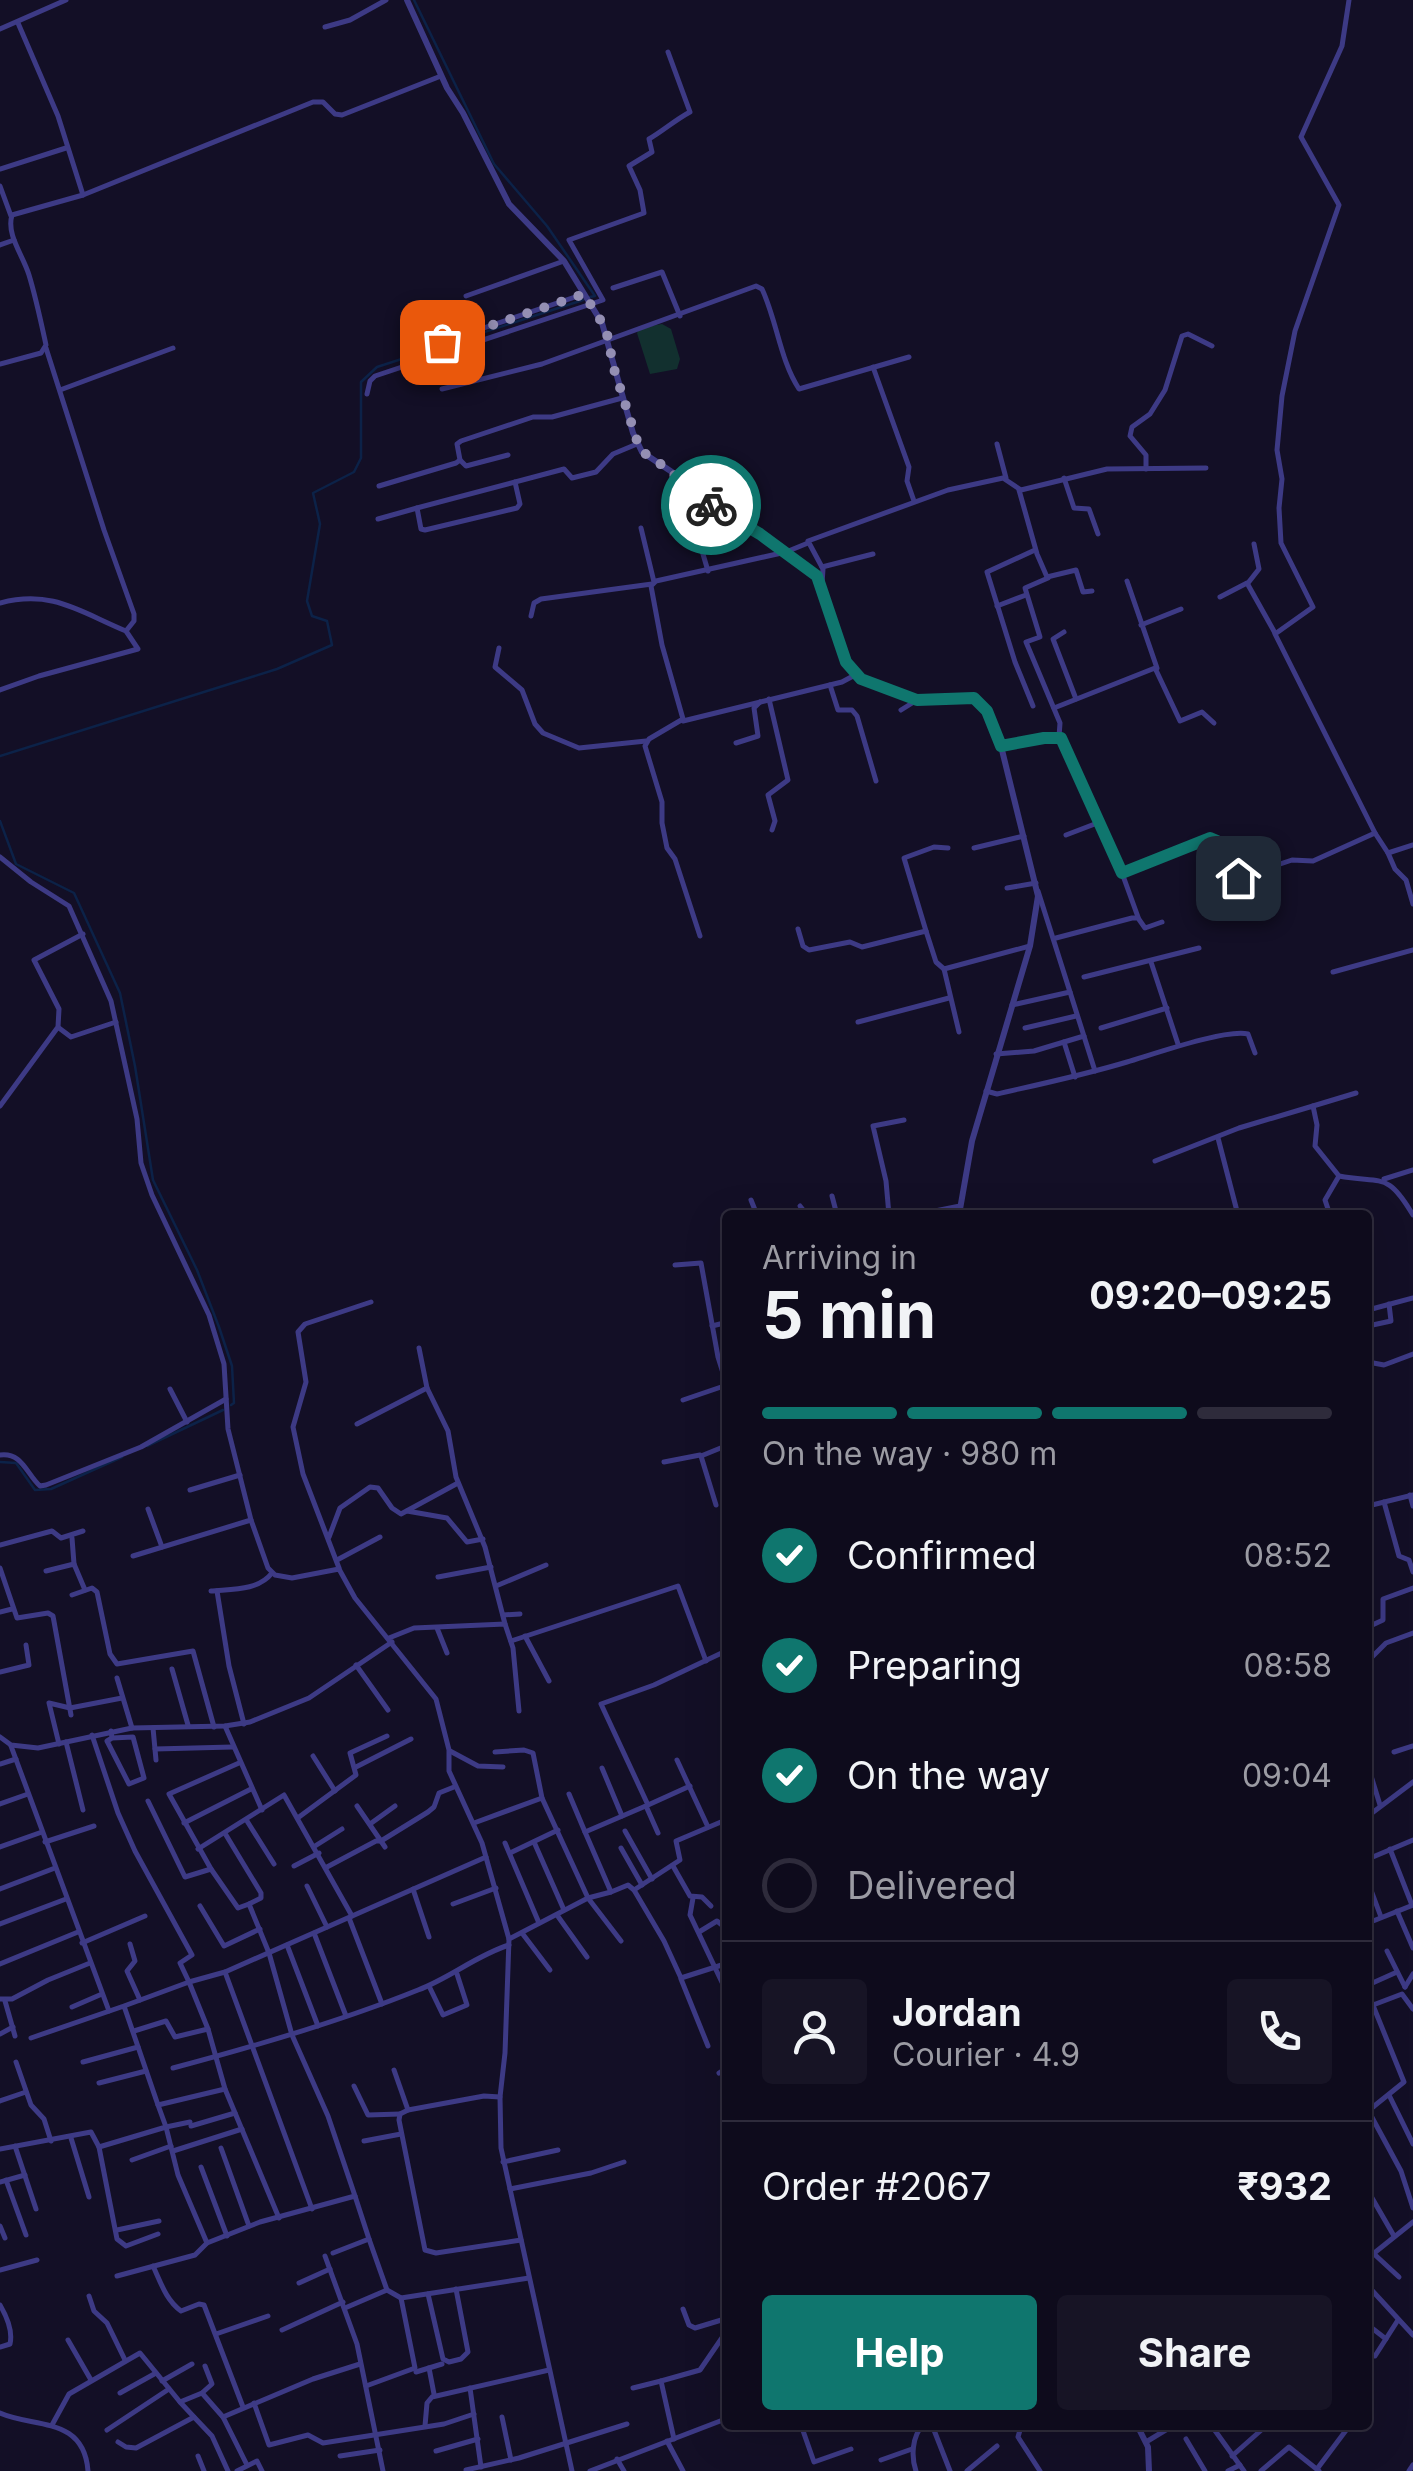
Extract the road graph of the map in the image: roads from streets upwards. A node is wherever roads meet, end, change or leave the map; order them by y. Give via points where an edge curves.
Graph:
1 (66, 0) edge
2 (386, 0) edge
3 (407, 0) edge
4 (1350, 0) edge
5 (18, 23) junction
6 (325, 27) dead end
7 (0, 29) edge
8 (668, 52) dead end
9 (441, 76) junction
10 (66, 148) junction
11 (0, 169) edge
12 (0, 186) edge
13 (82, 195) junction
14 (10, 216) junction
15 (14, 240) junction
16 (0, 245) edge
17 (564, 261) junction
18 (613, 288) dead end
19 (466, 296) dead end
20 (587, 300) junction
21 (680, 316) junction
22 (442, 342) dead end
23 (608, 342) junction
24 (1212, 346) dead end
25 (46, 348) junction
26 (173, 348) dead end
27 (909, 356) dead end
28 (0, 364) edge
29 (873, 368) junction
30 (442, 389) dead end
31 (60, 390) junction
32 (368, 394) dead end
33 (622, 398) junction
34 (637, 444) junction
35 (997, 444) dead end
36 (508, 455) dead end
37 (460, 460) junction
38 (1206, 468) dead end
39 (1146, 469) junction
40 (1006, 478) junction
41 (1064, 478) junction
42 (515, 482) junction
43 (380, 486) dead end
44 (1019, 490) junction
45 (914, 501) junction
46 (417, 508) junction
47 (378, 519) dead end
48 (641, 528) dead end
49 (1098, 534) dead end
50 (808, 543) junction
51 (700, 544) dead end
52 (1254, 544) dead end
53 (1036, 550) junction
54 (786, 552) junction
55 (874, 554) dead end
56 (822, 567) junction
57 (708, 571) junction
58 (1048, 578) junction
59 (1127, 581) dead end
60 (653, 583) junction
61 (1248, 583) junction
62 (822, 584) junction
63 (1092, 591) dead end
64 (1026, 595) junction
65 (1220, 597) dead end
66 (0, 603) edge
67 (997, 606) junction
68 (1182, 609) dead end
69 (531, 616) dead end
70 (1142, 625) junction
71 (126, 631) junction
72 (1064, 632) dead end
73 (1275, 633) junction
74 (149, 644) dead end
75 (137, 646) junction
76 (499, 648) dead end
77 (1030, 657) junction
78 (1015, 662) junction
79 (1156, 668) junction
80 (855, 675) junction
81 (830, 685) junction
82 (0, 690) edge
83 (1076, 699) junction
84 (766, 700) junction
85 (917, 700) junction
86 (1032, 706) dead end
87 (1054, 708) junction
88 (901, 710) dead end
89 (682, 721) junction
90 (1214, 723) dead end
91 (1059, 737) junction
92 (646, 741) junction
93 (736, 743) dead end
94 (1001, 746) junction
95 (876, 782) dead end
96 (1100, 822) junction
97 (772, 830) dead end
98 (1066, 834) dead end
99 (1375, 834) junction
100 (1025, 836) junction
101 (1413, 844) edge
102 (948, 848) dead end
103 (974, 848) dead end
104 (1388, 853) junction
105 (0, 856) edge
106 (1122, 873) junction
107 (1037, 886) junction
108 (1007, 888) dead end
109 (1413, 904) edge
110 (1138, 918) junction
111 (1162, 922) dead end
112 (798, 929) dead end
113 (926, 931) junction
114 (83, 934) junction
115 (700, 936) dead end
116 (1056, 938) junction
117 (1030, 946) junction
118 (1199, 948) dead end
119 (1413, 950) edge
120 (1152, 962) junction
121 (944, 969) junction
122 (1333, 972) dead end
123 (1084, 977) dead end
124 (1070, 992) junction
125 (950, 998) junction
126 (1012, 1004) junction
127 (1167, 1008) junction
128 (1077, 1016) junction
129 (116, 1022) junction
130 (858, 1022) dead end
131 (58, 1027) junction
132 (1025, 1028) dead end
133 (1101, 1028) dead end
134 (959, 1032) dead end
135 (1084, 1036) junction
136 (1064, 1042) junction
137 (1178, 1046) junction
138 (1254, 1053) dead end
139 (996, 1054) junction
140 (1095, 1071) junction
141 (1075, 1076) junction
142 (986, 1091) junction
143 (1356, 1093) dead end
144 (0, 1106) edge
145 (1312, 1106) junction
146 (904, 1120) dead end
147 (1218, 1138) junction
148 (1155, 1162) dead end
149 (1413, 1170) edge
150 (1339, 1176) junction
151 (1381, 1180) junction
152 (832, 1196) dead end
153 (752, 1200) dead end
154 (800, 1206) dead end
155 (755, 1210) edge
156 (803, 1210) edge
157 (836, 1210) edge
158 (889, 1210) edge
159 (960, 1210) edge
160 (1237, 1210) edge
161 (1328, 1210) edge
162 (1413, 1215) edge
163 (675, 1265) dead end
164 (1413, 1298) edge
165 (371, 1302) dead end
166 (1389, 1304) junction
167 (1372, 1309) edge
168 (722, 1324) edge
169 (1372, 1325) edge
170 (712, 1326) junction
171 (420, 1348) dead end
172 (1413, 1354) edge
173 (722, 1360) edge
174 (1372, 1363) edge
175 (427, 1388) junction
176 (170, 1389) dead end
177 (722, 1389) edge
178 (226, 1399) junction
179 (684, 1400) dead end
180 (187, 1423) junction
181 (357, 1424) dead end
182 (722, 1449) edge
183 (0, 1455) edge
184 (702, 1455) junction
185 (664, 1462) dead end
186 (240, 1475) junction
187 (458, 1484) junction
188 (190, 1490) dead end
189 (1412, 1495) edge
190 (1384, 1502) junction
191 (716, 1504) dead end
192 (1372, 1505) edge
193 (1413, 1506) edge
194 (148, 1509) dead end
195 (408, 1511) junction
196 (251, 1520) junction
197 (83, 1531) dead end
198 (71, 1536) junction
199 (380, 1536) dead end
200 (328, 1538) junction
201 (482, 1539) junction
202 (0, 1545) edge
203 (162, 1546) junction
204 (132, 1556) dead end
205 (338, 1560) junction
206 (74, 1564) junction
207 (546, 1565) dead end
208 (490, 1566) junction
209 (0, 1568) edge
210 (339, 1569) junction
211 (46, 1571) dead end
212 (1413, 1572) edge
213 (272, 1574) junction
214 (438, 1577) dead end
215 (496, 1586) junction
216 (1413, 1588) edge
217 (85, 1590) junction
218 (72, 1594) dead end
219 (12, 1610) junction
220 (0, 1612) edge
221 (520, 1614) dead end
222 (503, 1615) junction
223 (505, 1624) junction
224 (1372, 1625) edge
225 (437, 1628) junction
226 (1413, 1633) edge
227 (525, 1636) junction
228 (390, 1640) junction
229 (511, 1641) junction
230 (26, 1645) dead end
231 (447, 1653) dead end
232 (722, 1653) edge
233 (1372, 1657) edge
234 (706, 1660) junction
235 (356, 1665) junction
236 (172, 1669) dead end
237 (0, 1672) edge
238 (117, 1678) dead end
239 (549, 1681) dead end
240 (122, 1698) junction
241 (388, 1710) dead end
242 (518, 1711) dead end
243 (71, 1712) junction
244 (244, 1724) junction
245 (188, 1725) junction
246 (225, 1726) junction
247 (153, 1727) junction
248 (214, 1727) junction
249 (132, 1728) junction
250 (111, 1734) junction
251 (92, 1735) junction
252 (0, 1736) edge
253 (387, 1736) dead end
254 (411, 1739) dead end
255 (62, 1743) junction
256 (11, 1745) junction
257 (232, 1747) junction
258 (156, 1749) junction
259 (1412, 1749) edge
260 (449, 1750) junction
261 (496, 1752) dead end
262 (1394, 1752) dead end
263 (313, 1756) dead end
264 (16, 1759) junction
265 (156, 1760) dead end
266 (677, 1760) dead end
267 (239, 1762) junction
268 (0, 1764) edge
269 (355, 1767) junction
270 (503, 1767) dead end
271 (602, 1768) dead end
272 (1372, 1779) edge
273 (1413, 1782) edge
274 (690, 1786) junction
275 (454, 1787) junction
276 (252, 1788) junction
277 (336, 1791) junction
278 (28, 1794) junction
279 (569, 1794) dead end
280 (542, 1798) junction
281 (148, 1801) dead end
282 (0, 1804) edge
283 (1380, 1805) junction
284 (357, 1806) dead end
285 (395, 1806) dead end
286 (647, 1806) junction
287 (83, 1810) dead end
288 (262, 1810) junction
289 (1372, 1812) edge
290 (622, 1816) junction
291 (299, 1817) junction
292 (247, 1821) junction
293 (722, 1821) edge
294 (184, 1823) junction
295 (474, 1823) junction
296 (370, 1824) junction
297 (94, 1826) dead end
298 (708, 1827) junction
299 (342, 1828) dead end
300 (558, 1830) junction
301 (624, 1831) dead end
302 (42, 1832) junction
303 (586, 1832) junction
304 (658, 1833) dead end
305 (225, 1834) junction
306 (1413, 1840) edge
307 (46, 1842) junction
308 (534, 1842) junction
309 (505, 1843) dead end
310 (383, 1844) junction
311 (0, 1846) edge
312 (621, 1848) dead end
313 (1390, 1848) junction
314 (198, 1849) junction
315 (317, 1850) junction
316 (510, 1853) junction
317 (486, 1857) junction
318 (1372, 1857) edge
319 (274, 1864) dead end
320 (294, 1866) dead end
321 (673, 1866) junction
322 (326, 1867) junction
323 (55, 1868) junction
324 (210, 1870) junction
325 (652, 1879) junction
326 (642, 1885) junction
327 (307, 1886) dead end
328 (496, 1888) junction
329 (0, 1889) edge
330 (413, 1889) junction
331 (634, 1890) junction
332 (611, 1892) junction
333 (1372, 1893) edge
334 (588, 1898) junction
335 (693, 1898) junction
336 (66, 1899) junction
337 (248, 1904) junction
338 (454, 1904) dead end
339 (1412, 1905) edge
340 (200, 1906) dead end
341 (712, 1906) dead end
342 (564, 1910) junction
343 (1397, 1911) junction
344 (557, 1914) junction
345 (145, 1916) dead end
346 (351, 1917) junction
347 (1381, 1918) junction
348 (1372, 1921) edge
349 (0, 1924) edge
350 (539, 1924) junction
351 (722, 1925) edge
352 (327, 1928) junction
353 (260, 1929) junction
354 (78, 1932) junction
355 (522, 1932) junction
356 (699, 1932) junction
357 (314, 1933) junction
358 (429, 1937) dead end
359 (622, 1941) dead end
360 (509, 1942) junction
361 (82, 1944) junction
362 (130, 1944) dead end
363 (287, 1945) junction
364 (1413, 1948) edge
365 (1388, 1951) dead end
366 (269, 1953) junction
367 (587, 1957) dead end
368 (0, 1964) edge
369 (90, 1964) junction
370 (722, 1966) edge
371 (716, 1968) junction
372 (550, 1970) dead end
373 (225, 1972) junction
374 (1397, 1972) junction
375 (456, 1973) junction
376 (1413, 1974) edge
377 (681, 1978) junction
378 (189, 1982) junction
379 (722, 1982) edge
380 (1372, 1983) edge
381 (429, 1986) junction
382 (1403, 1991) junction
383 (102, 1994) junction
384 (2, 2000) edge
385 (140, 2000) junction
386 (382, 2004) junction
387 (72, 2006) dead end
388 (124, 2006) junction
389 (1373, 2006) joint
390 (1413, 2009) edge
391 (109, 2011) junction
392 (346, 2016) junction
393 (318, 2026) junction
394 (12, 2027) junction
395 (208, 2029) junction
396 (133, 2032) junction
397 (0, 2034) edge
398 (292, 2035) junction
399 (15, 2036) dead end
400 (31, 2038) dead end
401 (708, 2046) dead end
402 (138, 2047) junction
403 (252, 2047) junction
404 (216, 2057) junction
405 (16, 2062) dead end
406 (83, 2062) dead end
407 (173, 2068) dead end
408 (394, 2070) dead end
409 (146, 2071) junction
410 (722, 2071) edge
411 (719, 2073) dead end
412 (98, 2083) dead end
413 (354, 2086) dead end
414 (225, 2089) junction
415 (26, 2092) junction
416 (1389, 2095) junction
417 (500, 2097) junction
418 (0, 2101) edge
419 (158, 2106) junction
420 (1372, 2108) edge
421 (408, 2110) junction
422 (235, 2113) junction
423 (1372, 2113) edge
424 (400, 2114) junction
425 (166, 2127) junction
426 (242, 2130) junction
427 (402, 2134) junction
428 (70, 2137) junction
429 (51, 2141) junction
430 (364, 2141) dead end
431 (1413, 2144) edge
432 (15, 2146) junction
433 (99, 2148) junction
434 (221, 2148) dead end
435 (0, 2149) edge
436 (172, 2149) junction
437 (558, 2150) dead end
438 (132, 2160) dead end
439 (503, 2162) junction
440 (624, 2162) dead end
441 (201, 2167) dead end
442 (25, 2175) junction
443 (3, 2181) edge
444 (509, 2190) junction
445 (355, 2196) junction
446 (89, 2197) dead end
447 (1372, 2201) edge
448 (1413, 2208) edge
449 (36, 2209) dead end
450 (312, 2210) junction
451 (279, 2218) junction
452 (160, 2221) dead end
453 (1413, 2222) edge
454 (0, 2226) edge
455 (250, 2226) junction
456 (117, 2230) junction
457 (158, 2234) dead end
458 (26, 2235) dead end
459 (227, 2236) junction
460 (1394, 2236) junction
461 (4, 2238) dead end
462 (370, 2239) junction
463 (521, 2240) junction
464 (207, 2243) junction
465 (1372, 2254) edge
466 (1372, 2257) edge
467 (37, 2260) dead end
468 (153, 2266) junction
469 (330, 2269) junction
470 (0, 2270) edge
471 (117, 2276) dead end
472 (1399, 2276) dead end
473 (529, 2278) junction
474 (298, 2283) dead end
475 (387, 2290) junction
476 (456, 2290) junction
477 (1372, 2291) edge
478 (428, 2294) junction
479 (89, 2296) dead end
480 (400, 2298) junction
481 (344, 2305) junction
482 (0, 2306) edge
483 (683, 2309) dead end
484 (268, 2316) dead end
485 (722, 2320) edge
486 (1398, 2320) junction
487 (1372, 2328) edge
488 (282, 2330) dead end
489 (216, 2334) junction
490 (1413, 2335) edge
491 (1386, 2339) junction
492 (68, 2340) dead end
493 (722, 2343) edge
494 (0, 2347) edge
495 (1372, 2355) edge
496 (126, 2360) junction
497 (192, 2364) dead end
498 (361, 2364) junction
499 (442, 2364) dead end
500 (204, 2366) dead end
501 (429, 2368) junction
502 (548, 2370) junction
503 (416, 2372) dead end
504 (156, 2373) junction
505 (91, 2380) junction
506 (162, 2381) junction
507 (661, 2381) junction
508 (366, 2386) junction
509 (470, 2388) junction
510 (633, 2388) dead end
511 (169, 2389) junction
512 (120, 2393) dead end
513 (202, 2393) junction
514 (434, 2396) junction
515 (180, 2402) junction
516 (254, 2403) junction
517 (243, 2408) junction
518 (0, 2413) edge
519 (474, 2414) junction
520 (194, 2417) junction
521 (223, 2417) junction
522 (502, 2417) dead end
523 (722, 2420) edge
524 (626, 2424) dead end
525 (52, 2425) junction
526 (425, 2426) junction
527 (107, 2430) dead end
528 (803, 2430) edge
529 (919, 2430) edge
530 (934, 2430) edge
531 (1020, 2430) edge
532 (1140, 2430) edge
533 (1166, 2430) edge
534 (1214, 2430) edge
535 (1261, 2430) edge
536 (1346, 2430) edge
537 (378, 2433) junction
538 (478, 2439) junction
539 (1186, 2439) dead end
540 (670, 2440) junction
541 (566, 2441) junction
542 (118, 2442) dead end
543 (1146, 2442) junction
544 (996, 2446) dead end
545 (914, 2448) junction
546 (851, 2449) dead end
547 (380, 2450) junction
548 (436, 2451) dead end
549 (198, 2456) dead end
550 (340, 2456) dead end
551 (1232, 2456) junction
552 (617, 2459) junction
553 (511, 2460) junction
554 (880, 2460) dead end
555 (247, 2465) junction
556 (481, 2467) junction
557 (1242, 2468) edge
558 (466, 2470) edge
559 (1318, 2470) edge
560 (88, 2471) edge
561 (204, 2471) edge
562 (228, 2471) edge
563 (236, 2471) edge
564 (262, 2471) edge
565 (383, 2471) edge
566 (574, 2471) edge
567 (590, 2471) edge
568 (624, 2471) edge
569 (683, 2471) edge
570 (916, 2471) edge
571 (950, 2471) edge
572 (967, 2471) edge
573 (1040, 2471) edge
574 (1149, 2471) edge
575 (1205, 2471) edge
576 (1228, 2471) edge
577 (1261, 2471) edge

1 - 5 street
2 - 6 street
3 - 9 street
4 - 73 street via 1342,46 1301,137 1340,203 1296,327 1276,452 1281,543 1313,607
5 - 7 street
5 - 10 street
8 - 20 street via 690,112 648,138 652,152 629,166 644,213 569,240 603,300
9 - 13 street via 342,115 323,102 304,105
9 - 17 street via 509,204
10 - 11 street
10 - 13 street
12 - 14 street
13 - 14 street
14 - 15 street
15 - 16 street
15 - 25 street
17 - 19 street
17 - 20 street
18 - 21 street via 662,272
20 - 22 street
20 - 23 street
20 - 32 street via 375,376
21 - 23 street
21 - 29 street via 758,286 798,388
23 - 30 street
23 - 33 street
24 - 39 street via 1182,336 1164,390 1131,429
25 - 28 street
25 - 31 street
26 - 31 street
27 - 29 street
29 - 45 street via 909,467
31 - 71 street via 134,614
33 - 34 street
33 - 37 street via 460,441
34 - 42 street via 612,454 592,474 572,478 564,469
34 - 54 street via 688,494
35 - 40 street
36 - 37 street via 466,466
37 - 43 street
38 - 39 street
39 - 41 street
40 - 44 street
40 - 45 street
41 - 44 street
41 - 49 street via 1074,508 1090,509
42 - 46 street
42 - 46 street via 516,508 424,530
44 - 53 street
45 - 50 street
46 - 47 street
48 - 60 street
50 - 54 street
50 - 56 street
51 - 57 street
52 - 61 street via 1259,568
53 - 58 street
53 - 67 street via 988,571
54 - 57 street
54 - 62 street
55 - 56 street
56 - 62 street
57 - 60 street
58 - 63 street via 1074,569 1083,592
58 - 64 street via 1024,588
59 - 70 street
60 - 69 street via 541,599
60 - 89 street
61 - 65 street
61 - 73 street
62 - 80 street
64 - 67 street
64 - 77 street via 1040,636 1026,642
66 - 71 street via 43,598
67 - 78 street
68 - 70 street
70 - 79 street
71 - 75 street
72 - 83 street via 1053,639
73 - 99 street
74 - 75 street
75 - 82 street
76 - 92 street via 494,667 522,690 542,734 579,748
77 - 78 street
77 - 87 street
78 - 86 street
79 - 83 street
79 - 90 street via 1181,721 1202,712
80 - 81 street
80 - 85 street
81 - 84 street
81 - 95 street via 838,710 857,716
83 - 87 street
84 - 89 street
84 - 93 street via 754,708 758,736
84 - 97 street via 788,780 768,795
85 - 88 street
85 - 94 street via 976,698
87 - 91 street
89 - 92 street
91 - 94 street
91 - 96 street
92 - 115 street via 664,837
94 - 100 street
96 - 98 street
96 - 106 street
99 - 104 street
99 - 106 street via 1313,861 1294,859 1244,877 1235,876 1210,838
100 - 103 street
100 - 107 street
101 - 104 street
102 - 113 street via 904,858
104 - 109 street
105 - 114 street via 68,906
106 - 110 street
107 - 108 street
107 - 116 street
107 - 117 street
110 - 111 street via 1145,928
110 - 116 street
112 - 113 street via 810,950
113 - 121 street
114 - 129 street
114 - 131 street via 34,962 59,1009
116 - 124 street
117 - 121 street
117 - 126 street
118 - 120 street
119 - 122 street
120 - 123 street
120 - 127 street
121 - 125 street
124 - 126 street
124 - 128 street
125 - 130 street
125 - 134 street
126 - 139 street
127 - 133 street
127 - 137 street
128 - 132 street
128 - 135 street
129 - 131 street via 74,1036
129 - 178 street via 141,1164 209,1315
131 - 144 street
135 - 136 street
135 - 140 street
136 - 139 street
136 - 141 street
137 - 138 street via 1245,1032
137 - 140 street
139 - 142 street
140 - 141 street
141 - 142 street
142 - 159 street
143 - 145 street
145 - 147 street
145 - 150 street via 1315,1146
146 - 158 street via 873,1126
147 - 148 street
147 - 160 street
149 - 151 street
150 - 151 street
150 - 161 street via 1325,1200
151 - 162 street via 1398,1191
152 - 157 street
153 - 155 street
154 - 156 street
163 - 170 street via 701,1262
164 - 166 street
165 - 200 street via 304,1324 298,1332 306,1382 293,1426
166 - 167 street
166 - 169 street via 1392,1322
168 - 170 street
170 - 173 street
171 - 175 street
172 - 174 street
175 - 181 street
175 - 187 street via 448,1431
176 - 180 street
177 - 179 street
178 - 180 street
178 - 186 street
180 - 183 street via 42,1486 20,1459
182 - 184 street
184 - 185 street
184 - 191 street
186 - 188 street
186 - 196 street
187 - 195 street
187 - 201 street
189 - 190 street
189 - 193 street
190 - 192 street
190 - 212 street via 1399,1556
194 - 203 street
195 - 200 street via 395,1511 370,1487 340,1508
195 - 201 street via 446,1518 467,1542
196 - 203 street
196 - 213 street
197 - 198 street
198 - 202 street via 52,1531
198 - 206 street
199 - 205 street
200 - 205 street
201 - 208 street
203 - 204 street
205 - 210 street
206 - 211 street
206 - 217 street
207 - 215 street
208 - 214 street
208 - 215 street
209 - 219 street
210 - 213 street via 292,1578
210 - 228 street
213 - 244 street via 256,1585 214,1591
215 - 222 street
216 - 224 street via 1383,1599 1383,1620
217 - 218 street
217 - 248 street via 98,1594 117,1664 194,1651
219 - 220 street
219 - 243 street via 19,1618 53,1616
221 - 222 street
222 - 223 street
223 - 225 street
223 - 229 street
225 - 228 street via 405,1630
225 - 231 street
226 - 233 street via 1386,1643
227 - 229 street
227 - 234 street via 678,1586
227 - 239 street
228 - 235 street
228 - 260 street via 436,1699
229 - 242 street
230 - 237 street via 30,1664
232 - 234 street
234 - 286 street via 601,1704
235 - 241 street
235 - 244 street via 298,1703
236 - 245 street
238 - 240 street
240 - 243 street
240 - 249 street
243 - 255 street via 49,1703
244 - 246 street
245 - 247 street
245 - 248 street
246 - 248 street
246 - 257 street
247 - 249 street
247 - 258 street
249 - 250 street
250 - 250 street via 133,1736 144,1778 129,1784 107,1740
250 - 251 street
251 - 255 street
251 - 378 street via 135,1852 192,1956 180,1963
252 - 256 street
253 - 269 street via 350,1753
254 - 269 street
255 - 256 street
255 - 287 street
256 - 264 street
257 - 258 street
257 - 267 street
258 - 265 street
259 - 262 street
260 - 270 street via 478,1766
260 - 275 street
261 - 280 street via 533,1753
263 - 277 street
264 - 268 street
264 - 278 street
266 - 274 street
267 - 276 street
267 - 294 street via 170,1791
269 - 277 street via 356,1775
271 - 290 street
272 - 283 street
273 - 283 street
274 - 286 street
274 - 298 street
275 - 295 street
275 - 310 street
276 - 288 street
276 - 294 street
277 - 291 street
278 - 282 street
278 - 302 street
279 - 303 street
280 - 295 street
280 - 300 street
281 - 324 street via 185,1877
283 - 289 street
284 - 296 street
285 - 296 street
286 - 290 street
286 - 304 street
288 - 291 street via 284,1795
288 - 292 street
290 - 303 street
291 - 315 street
292 - 305 street
292 - 319 street
293 - 298 street
294 - 314 street
295 - 317 street
296 - 310 street
297 - 307 street
298 - 321 street via 676,1841 680,1858
299 - 315 street
300 - 308 street
300 - 334 street
301 - 325 street
302 - 307 street
302 - 311 street
303 - 332 street
305 - 314 street
305 - 337 street via 261,1893
306 - 313 street
307 - 323 street
308 - 316 street
308 - 342 street
309 - 316 street
310 - 322 street via 376,1840
312 - 326 street
313 - 318 street
313 - 339 street
314 - 324 street
315 - 320 street
315 - 322 street
316 - 350 street
317 - 328 street
317 - 330 street
321 - 325 street
321 - 335 street
322 - 346 street
323 - 329 street
323 - 336 street
324 - 337 street via 238,1908
325 - 326 street
326 - 331 street
327 - 352 street
328 - 338 street
328 - 360 street
330 - 346 street
330 - 358 street
331 - 332 street
331 - 377 street
332 - 334 street
333 - 347 street
334 - 342 street
334 - 359 street
335 - 341 street via 702,1896
335 - 356 street via 690,1915
336 - 349 street
336 - 354 street
337 - 353 street
339 - 343 street
340 - 353 street via 224,1946
342 - 344 street
343 - 347 street
343 - 364 street
344 - 350 street
344 - 367 street
345 - 361 street
346 - 352 street
346 - 386 street
347 - 348 street
350 - 355 street
351 - 356 street via 717,1921
352 - 357 street
353 - 366 street
354 - 361 street
354 - 368 street
355 - 360 street
355 - 372 street
356 - 371 street
357 - 363 street
357 - 392 street
360 - 375 street
360 - 417 street
361 - 369 street
362 - 385 street via 135,1960 127,1970
363 - 366 street
363 - 393 street
365 - 374 street
366 - 373 street
366 - 398 street
369 - 383 street
369 - 384 street
370 - 371 street
371 - 377 street
371 - 379 street
373 - 378 street
373 - 403 street
374 - 380 street
374 - 382 street
375 - 381 street
375 - 381 street via 465,2008 443,2015
376 - 382 street
377 - 401 street
378 - 385 street
378 - 395 street
381 - 386 street
382 - 389 street
382 - 390 street
383 - 387 street
383 - 391 street
384 - 394 street
385 - 388 street
386 - 392 street
388 - 391 street
388 - 396 street
389 - 416 street via 1404,2078
391 - 400 street
392 - 393 street
393 - 398 street
394 - 397 street
394 - 399 street
395 - 396 street via 175,2037 166,2020
395 - 404 street
396 - 402 street
398 - 403 street
398 - 445 street
402 - 406 street
402 - 409 street
403 - 404 street
403 - 450 street
404 - 407 street
404 - 414 street
405 - 415 street
408 - 421 street
409 - 412 street
409 - 419 street
410 - 411 street
413 - 424 street via 368,2115
414 - 419 street
414 - 422 street
415 - 418 street
415 - 429 street
416 - 420 street
416 - 431 street
417 - 421 street
417 - 439 street
419 - 425 street
421 - 424 street
422 - 425 street
422 - 426 street
423 - 448 street
424 - 427 street
425 - 433 street
425 - 436 street
426 - 436 street
426 - 451 street
427 - 430 street
427 - 463 street via 424,2250
428 - 429 street
428 - 433 street via 91,2132
428 - 446 street
429 - 432 street
432 - 435 street
432 - 442 street
433 - 456 street
434 - 455 street
436 - 438 street
436 - 464 street
437 - 439 street
439 - 444 street
440 - 444 street
441 - 459 street
442 - 443 street
442 - 449 street
443 - 458 street
444 - 463 street
445 - 450 street
445 - 462 street
447 - 460 street
450 - 451 street
451 - 455 street
452 - 456 street
453 - 460 street
454 - 461 street
455 - 459 street
456 - 457 street via 126,2246
459 - 464 street
460 - 465 street
462 - 469 street via 329,2254
462 - 475 street
463 - 473 street
464 - 468 street via 196,2255
466 - 472 street
467 - 470 street
468 - 471 street
468 - 489 street via 177,2309 202,2304
469 - 474 street
469 - 481 street
473 - 476 street
473 - 502 street
475 - 480 street
475 - 481 street
476 - 478 street
476 - 478 street via 468,2352 449,2362 442,2358
477 - 486 street
478 - 480 street
479 - 496 street
480 - 508 street via 416,2368
481 - 488 street
481 - 498 street
482 - 494 street via 12,2338
483 - 485 street via 692,2328
484 - 489 street
486 - 490 street
486 - 491 street
487 - 491 street
489 - 517 street
491 - 495 street
492 - 505 street
493 - 507 street via 700,2370
496 - 504 street via 140,2353
496 - 505 street
497 - 506 street
498 - 508 street
498 - 516 street
499 - 501 street
500 - 513 street via 212,2384
501 - 503 street
501 - 514 street
502 - 509 street
502 - 541 street
504 - 506 street
504 - 512 street
505 - 525 street via 64,2399
506 - 511 street
507 - 510 street
507 - 540 street
508 - 537 street
509 - 514 street
509 - 519 street
511 - 515 street
511 - 527 street
513 - 515 street
513 - 521 street
514 - 526 street via 426,2403
515 - 520 street
516 - 517 street
516 - 537 street via 270,2445 308,2435 323,2443
517 - 521 street
518 - 525 street
519 - 526 street
519 - 538 street
520 - 542 street via 136,2448
520 - 562 street via 212,2436
521 - 555 street
522 - 553 street
523 - 540 street
524 - 541 street
525 - 560 street via 76,2443
526 - 537 street
528 - 546 street via 814,2462
529 - 545 street
530 - 571 street
531 - 573 street via 1018,2438
532 - 543 street
533 - 543 street
534 - 551 street
535 - 551 street
536 - 559 street
537 - 547 street
538 - 548 street
538 - 556 street
539 - 575 street
540 - 552 street
540 - 569 street
541 - 553 street
541 - 566 street
543 - 574 street
544 - 572 street
545 - 554 street
545 - 570 street
547 - 550 street
547 - 565 street
549 - 561 street
551 - 557 street
552 - 567 street
552 - 568 street
553 - 556 street
555 - 563 street
555 - 564 street via 257,2461
556 - 558 street
557 - 576 street
559 - 577 street via 1289,2447

